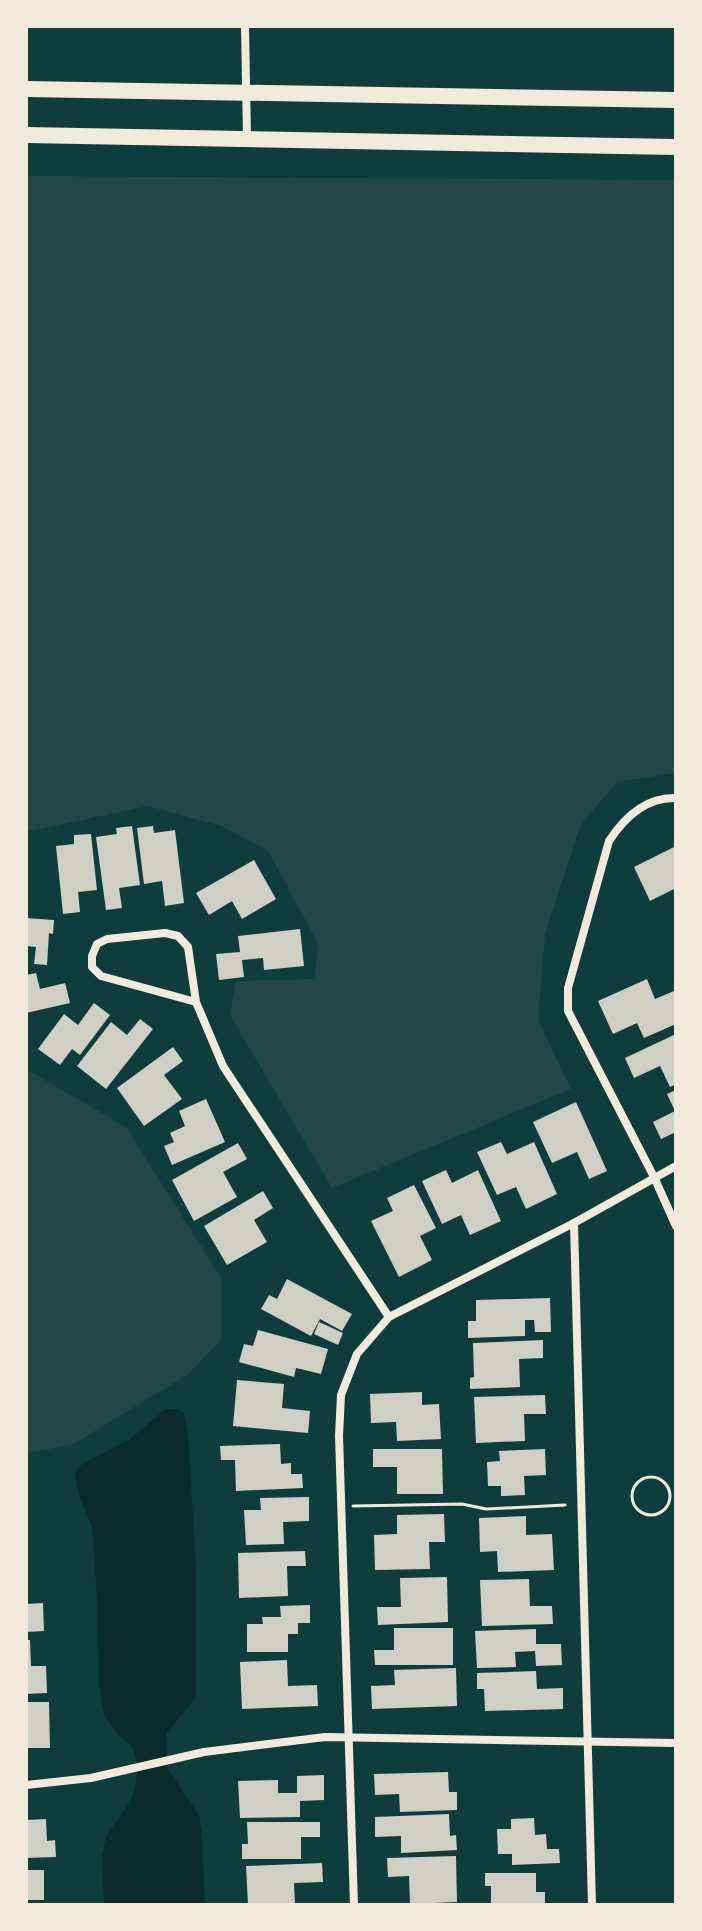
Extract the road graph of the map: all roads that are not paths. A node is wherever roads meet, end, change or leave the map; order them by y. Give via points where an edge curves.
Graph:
1 (245, 26) edge
2 (26, 89) edge
3 (246, 92) junction
4 (676, 100) edge
5 (26, 135) edge
6 (247, 138) junction
7 (676, 147) edge
8 (676, 798) edge
9 (196, 1002) junction
10 (676, 1166) edge
11 (654, 1177) junction
12 (574, 1223) junction
13 (676, 1226) edge
14 (389, 1317) junction
15 (350, 1737) junction
16 (589, 1740) junction
17 (676, 1743) edge
18 (26, 1785) edge
19 (354, 1905) edge
20 (592, 1905) edge

1 - 3 street
2 - 3 main road
3 - 4 main road
3 - 6 street
5 - 6 main road
6 - 7 main road
8 - 11 street via 640,807 609,841 568,988 568,1011
9 - 9 street via 188,947 178,936 165,933 97,944 92,967 101,976
9 - 14 street via 223,1066
10 - 11 street
11 - 12 street
11 - 13 street
12 - 14 street
12 - 16 street
14 - 15 street via 357,1354 341,1395
15 - 16 street
15 - 18 street via 204,1752 91,1778
15 - 19 street
16 - 17 street
16 - 20 street

